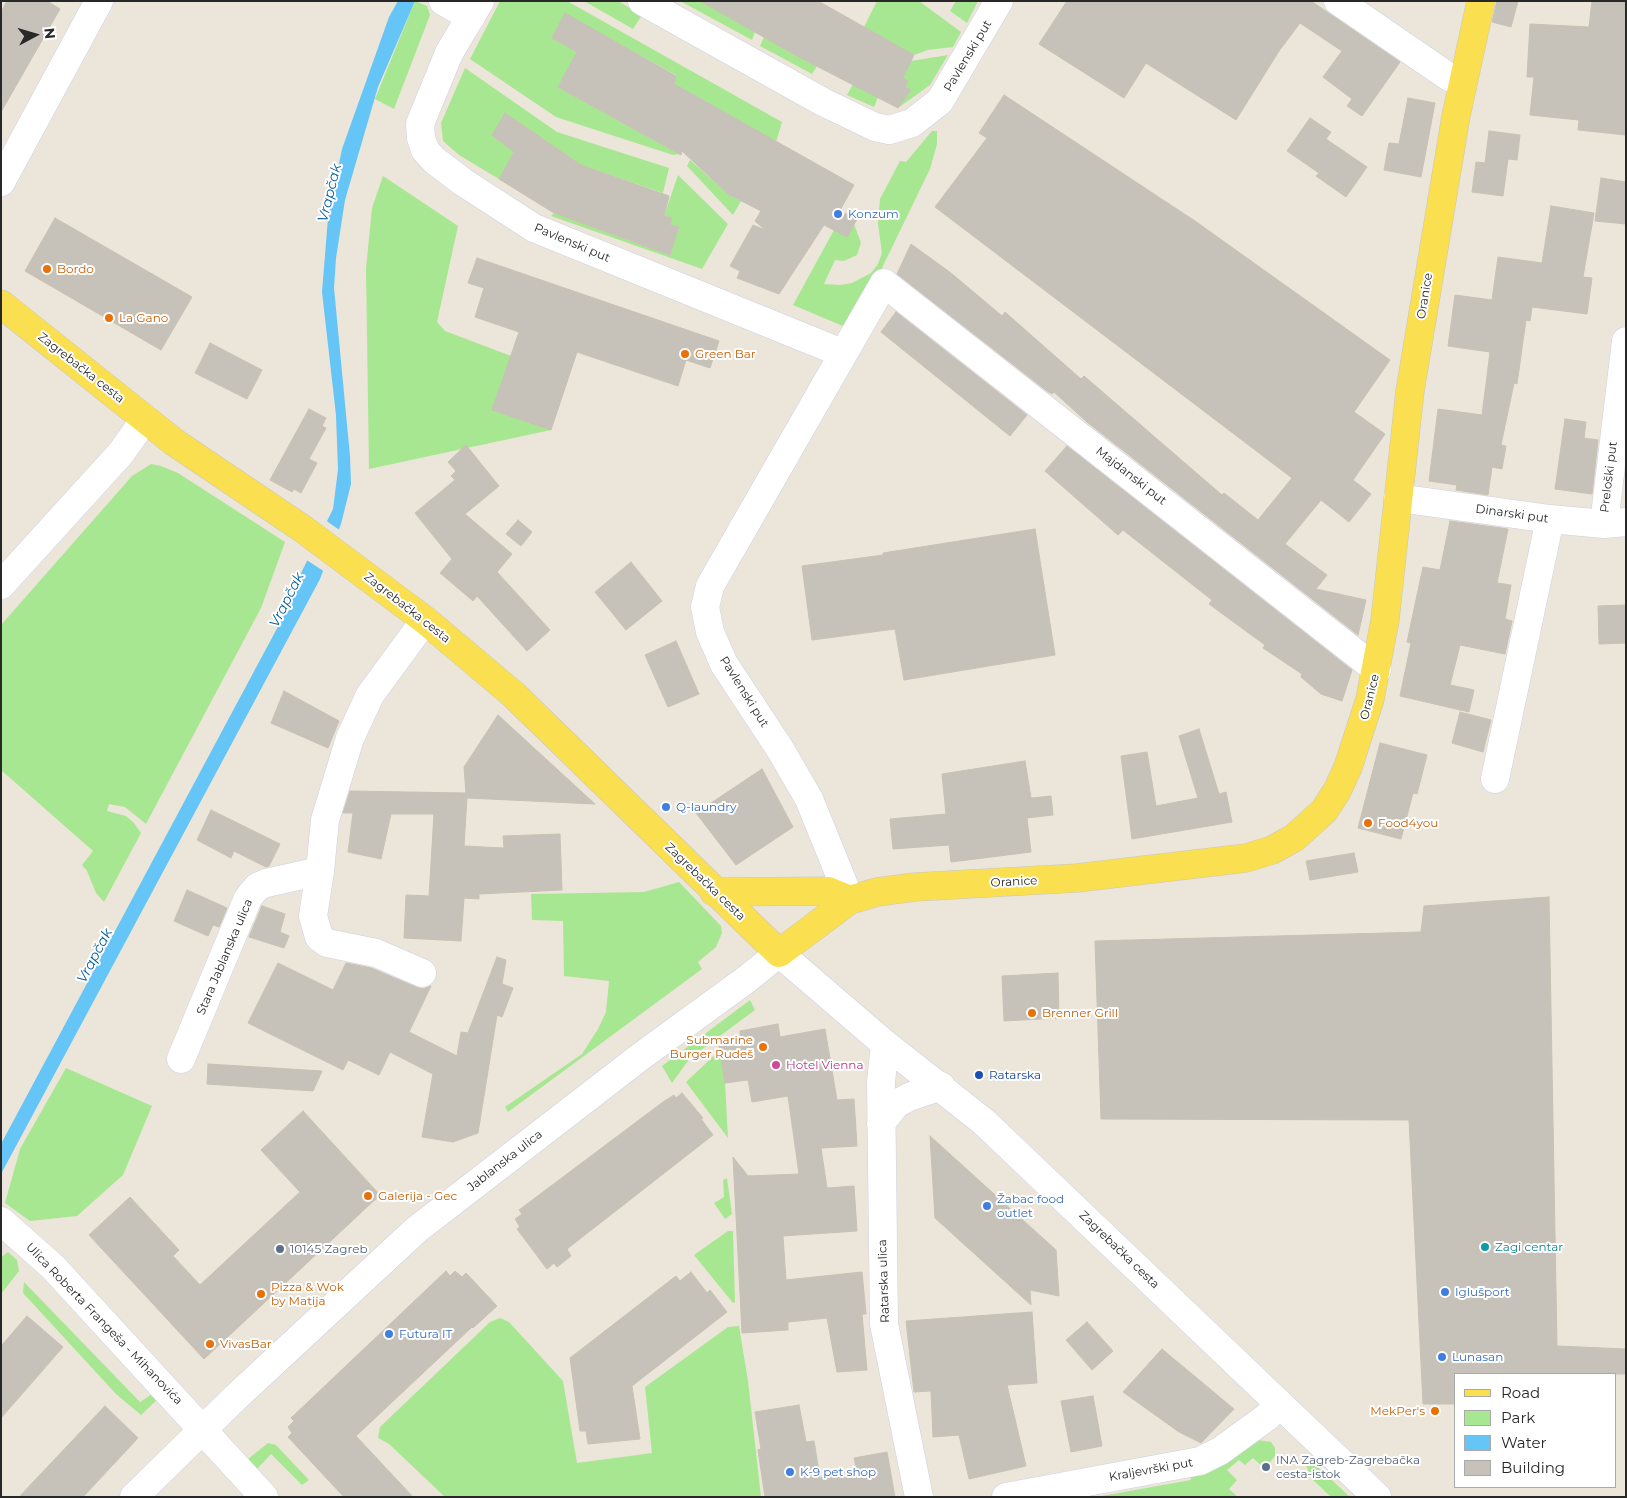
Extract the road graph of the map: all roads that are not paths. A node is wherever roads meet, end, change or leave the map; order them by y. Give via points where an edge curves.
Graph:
1 (99, 1) edge
2 (443, 1) edge
3 (642, 1) edge
4 (999, 1) edge
5 (1338, 1) edge
6 (1480, 1) edge
7 (475, 9) edge
8 (1462, 82) junction
9 (1, 182) edge
10 (884, 283) joint
11 (1, 304) edge
12 (1626, 341) edge
13 (842, 353) junction
14 (145, 419) junction
15 (1398, 498) junction
16 (1550, 519) junction
17 (1615, 523) edge
18 (1, 585) edge
19 (425, 620) junction
20 (1377, 670) junction
21 (1495, 779) dead end
22 (320, 871) junction
23 (714, 892) junction
24 (850, 900) junction
25 (779, 953) junction
26 (422, 973) dead end
27 (885, 1044) junction
28 (181, 1059) dead end
29 (941, 1086) junction
30 (881, 1123) junction
31 (1, 1221) edge
32 (1279, 1404) junction
33 (204, 1429) junction
34 (134, 1497) edge
35 (264, 1497) edge
36 (919, 1497) edge
37 (1006, 1497) edge
38 (1377, 1497) edge

1 - 9 street
2 - 7 street, Pavlenski put
3 - 4 street, Pavlenski put via 823,102 875,127 889,130 912,123 940,101
5 - 8 street via 1449,77
6 - 8 main road, Oranice
7 - 13 street, Pavlenski put via 449,53 420,124 421,138 434,160 534,228
8 - 15 main road, Oranice via 1410,391
10 - 13 street, Pavlenski put
10 - 20 street, Majdanski put
11 - 14 main road, Zagrebačka cesta
12 - 17 street, Preloški put
13 - 24 street, Pavlenski put via 710,586 705,607 710,632 724,664 780,748 809,799
14 - 18 street via 121,452
14 - 19 main road, Zagrebačka cesta via 345,559
15 - 16 street, Dinarski put
15 - 20 main road, Oranice
16 - 17 street, Dinarski put
16 - 21 street
19 - 22 street via 370,695 350,738 325,820
19 - 23 main road, Zagrebačka cesta via 514,695
20 - 24 main road, Oranice via 1364,722 1337,791 1307,828 1272,850 1242,859 1172,868 1077,878 892,889
22 - 26 street via 313,916 319,937 327,943 376,953
22 - 28 street, Stara Jablanska ulica via 266,883 257,887 248,898
23 - 24 main road via 828,891
23 - 25 main road, Zagrebačka cesta
24 - 25 main road, Oranice
25 - 27 street, Zagrebačka cesta
25 - 33 street, Jablanska ulica via 416,1230
27 - 29 street, Zagrebačka cesta
27 - 30 street, Ratarska ulica
29 - 30 street via 896,1104
29 - 32 street, Zagrebačka cesta via 1029,1163
30 - 36 street, Ratarska ulica via 884,1324
31 - 33 street, Ulica Roberta Frangeša - Mihanovića via 53,1267
32 - 37 street, Kraljevrški put via 1267,1417 1200,1461
32 - 38 street, Zagrebačka cesta
33 - 34 street, Jablanska ulica
33 - 35 street

